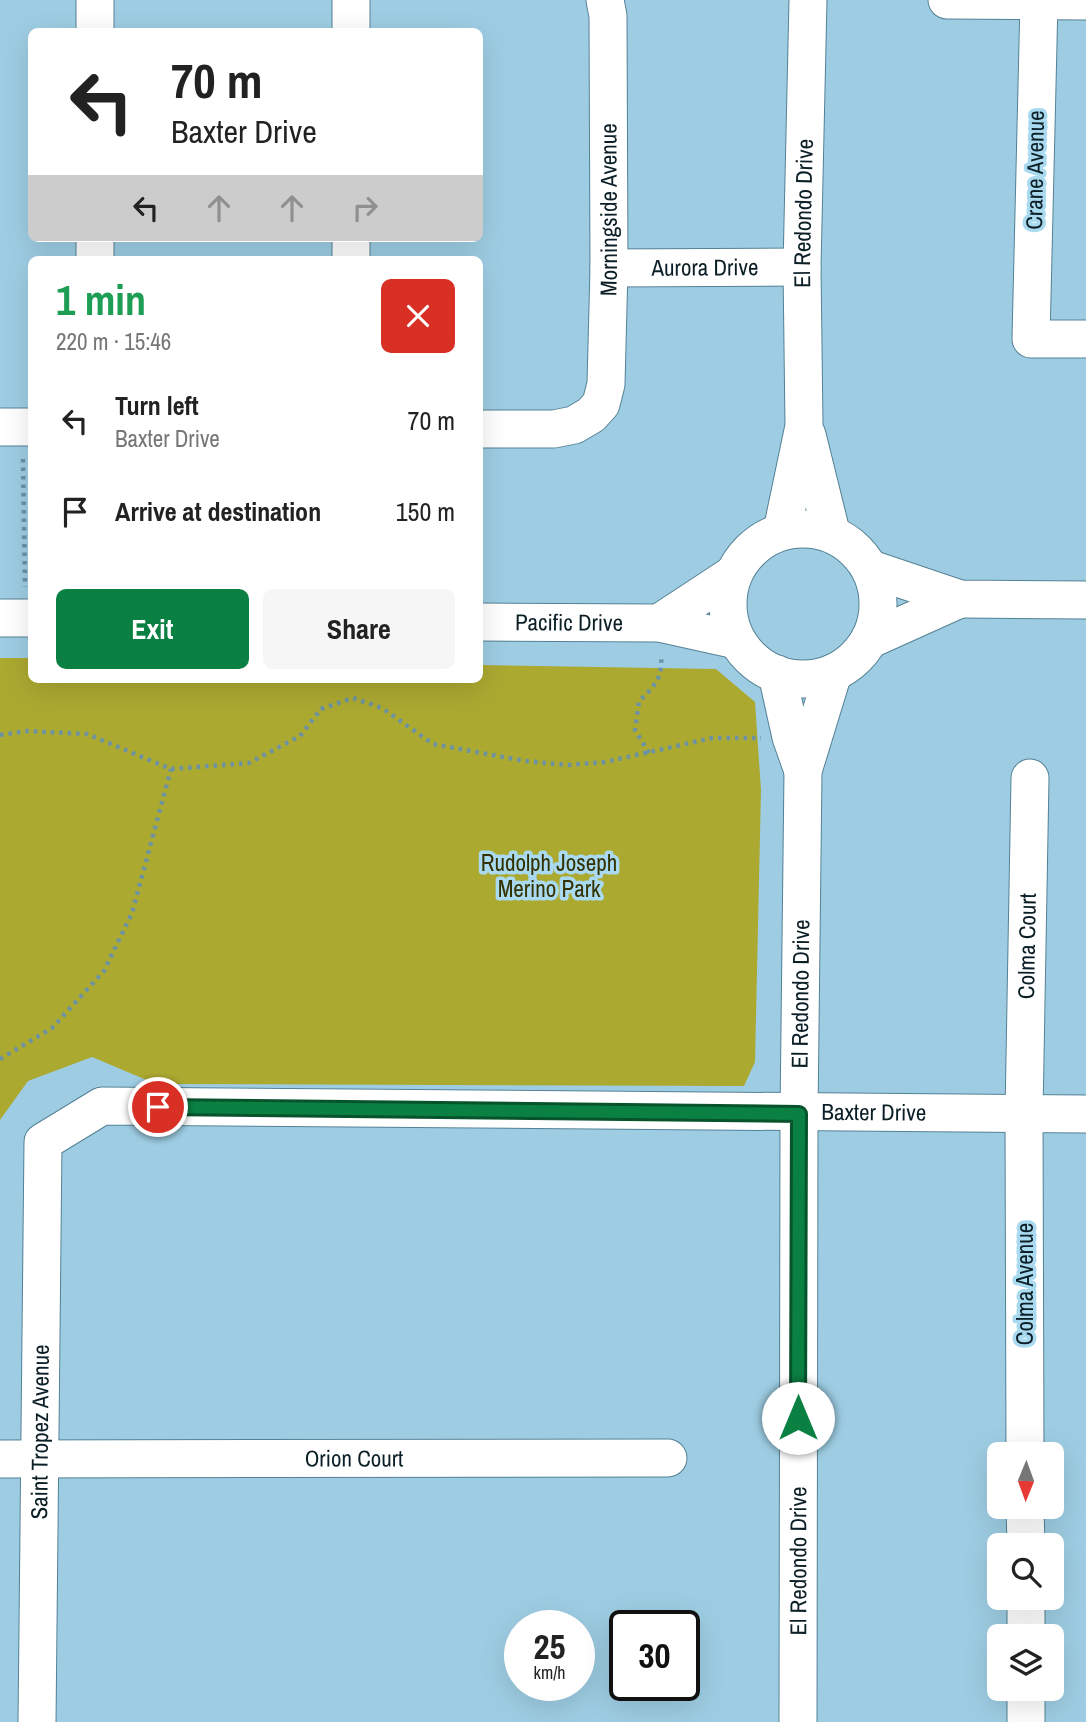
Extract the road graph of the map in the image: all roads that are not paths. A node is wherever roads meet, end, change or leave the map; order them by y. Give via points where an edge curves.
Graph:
1 (95, 0) edge
2 (351, 0) edge
3 (605, 0) edge
4 (807, 0) edge
5 (947, 0) edge
6 (1039, 1) edge
7 (1086, 1) edge
8 (95, 28) edge
9 (351, 28) edge
10 (803, 267) junction
11 (609, 268) junction
12 (1086, 339) edge
13 (804, 426) junction
14 (483, 429) edge
15 (782, 531) junction
16 (831, 533) junction
17 (870, 569) junction
18 (732, 576) junction
19 (960, 599) junction
20 (1086, 600) edge
21 (483, 622) edge
22 (659, 623) junction
23 (736, 640) junction
24 (869, 640) junction
25 (833, 673) junction
26 (777, 674) junction
27 (797, 754) junction
28 (1030, 778) dead end
29 (799, 1114) junction
30 (1024, 1114) junction
31 (1086, 1114) edge
32 (43, 1142) joint
33 (1025, 1442) edge
34 (668, 1458) dead end
35 (0, 1459) edge
36 (38, 1460) junction
37 (1026, 1701) edge
38 (37, 1722) edge
39 (798, 1722) edge
40 (1026, 1722) edge

1 - 8 street
2 - 9 street
3 - 11 street, Morningside Avenue
4 - 10 street, El Redondo Drive
5 - 6 street
6 - 7 street
6 - 12 street, Crane Avenue via 1031,339
10 - 11 street, Aurora Drive
10 - 13 street, El Redondo Drive
11 - 14 street, Morningside Avenue via 606,384 592,415 554,429
13 - 15 street, El Redondo Drive
13 - 16 street, El Redondo Drive
15 - 16 street via 816,528
15 - 18 street via 747,555
16 - 17 street via 854,548
17 - 19 street
17 - 24 street via 878,615
18 - 22 street
18 - 23 street via 726,602
19 - 20 street
19 - 24 street
21 - 22 street, Pacific Drive
22 - 23 street, Pacific Drive
23 - 26 street via 752,660
24 - 25 street via 855,658
25 - 26 street via 792,678
25 - 27 street, El Redondo Drive
26 - 27 street, El Redondo Drive
27 - 29 street, El Redondo Drive
28 - 30 street, Colma Court
29 - 30 street, Baxter Drive
29 - 32 street, Baxter Drive via 102,1106
29 - 39 street, El Redondo Drive
30 - 31 street, Baxter Drive
30 - 33 street, Colma Avenue
32 - 36 street, Saint Tropez Avenue
34 - 36 street, Orion Court
35 - 36 street, Orion Court
36 - 38 street, Saint Tropez Avenue
37 - 40 street

